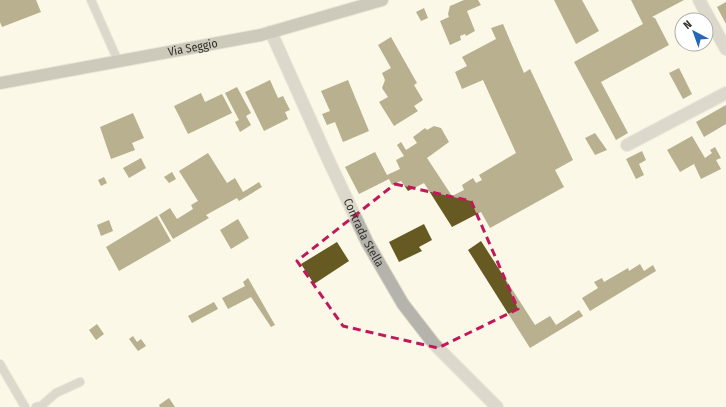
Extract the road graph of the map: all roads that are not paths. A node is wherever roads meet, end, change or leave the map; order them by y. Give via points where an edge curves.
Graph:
1 (91, 0) edge
2 (382, 0) edge
3 (699, 0) edge
4 (271, 32) junction
5 (726, 49) edge
6 (118, 61) junction
7 (0, 83) edge
8 (726, 93) edge
9 (627, 146) dead end
10 (0, 364) edge
11 (80, 382) dead end
12 (25, 407) edge
13 (36, 407) edge
14 (497, 407) edge

1 - 6 lane
2 - 4 street, Via Seggio
3 - 5 street
4 - 6 street, Via Seggio
4 - 14 street, Contrada Stella via 367,242 404,304 434,344
6 - 7 street, Via Seggio
8 - 9 street
10 - 12 lane
11 - 13 lane via 56,393 41,406

